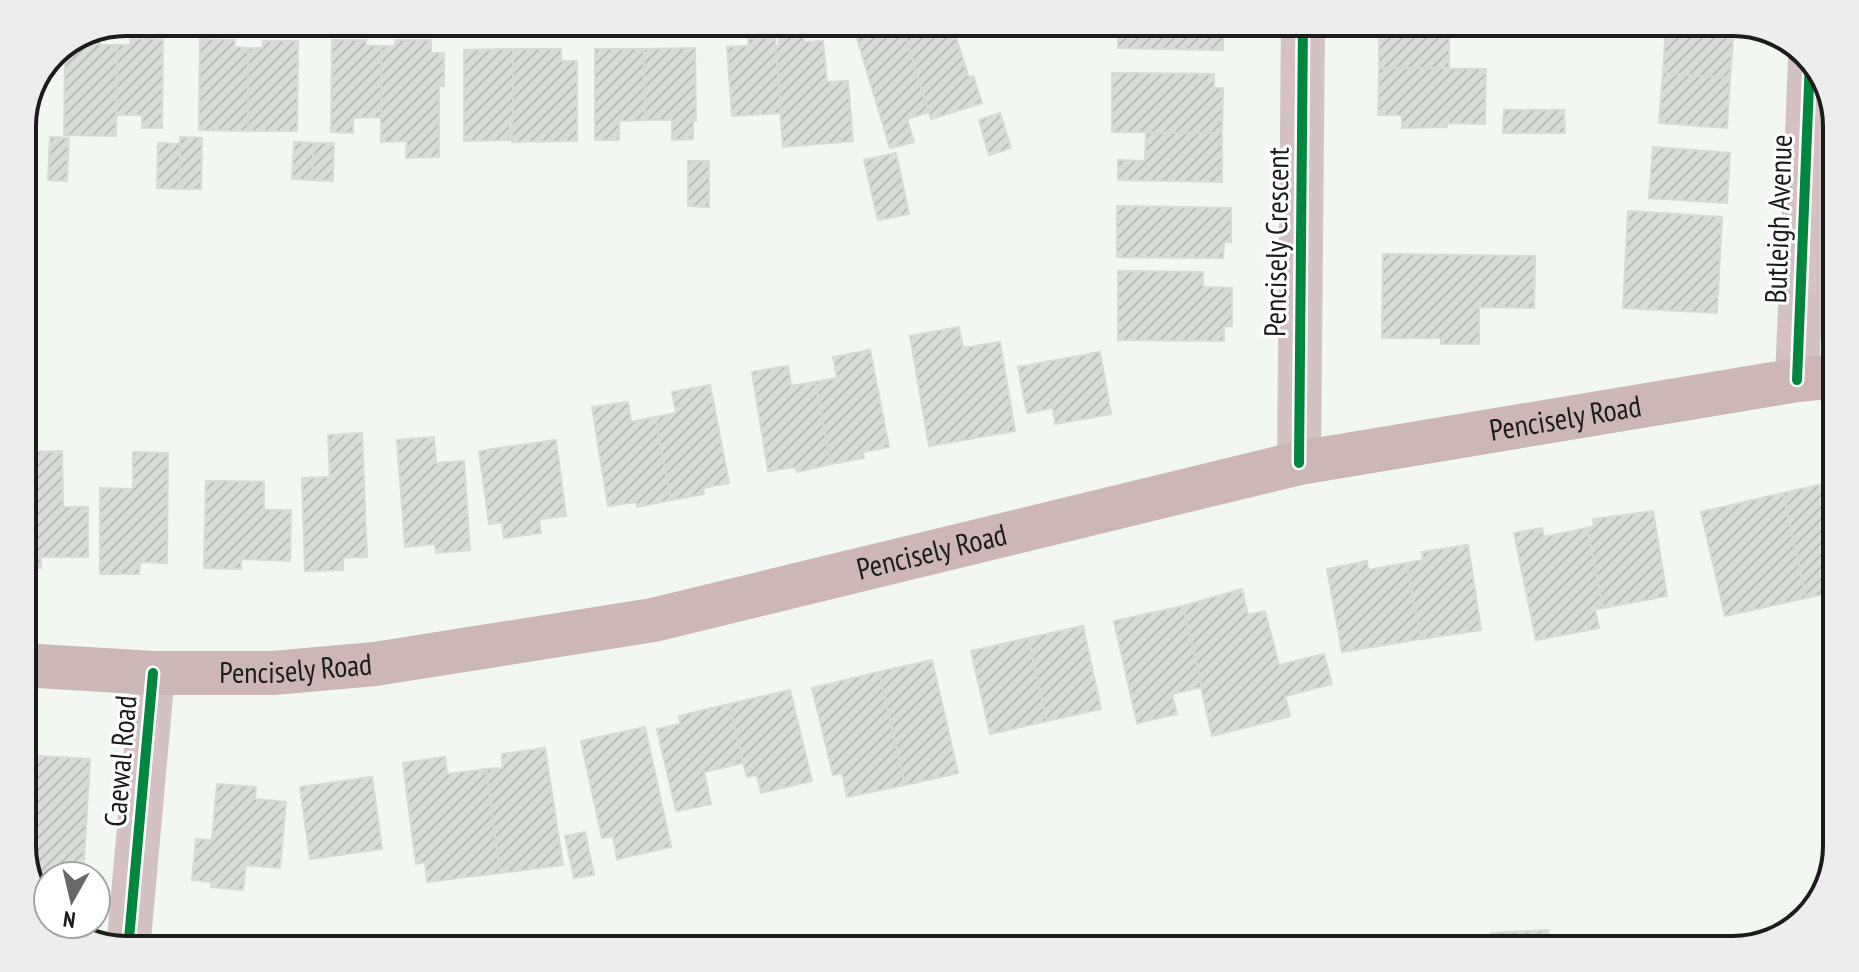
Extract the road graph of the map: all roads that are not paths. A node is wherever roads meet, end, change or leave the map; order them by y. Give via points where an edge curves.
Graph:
1 (1303, 36) edge
2 (1810, 80) edge
3 (1817, 378) edge
4 (1299, 463) junction
5 (36, 666) edge
6 (153, 673) junction
7 (129, 936) edge

1 - 4 street, Pencisely Crescent
2 - 3 street, Butleigh Avenue
3 - 4 main road, Pencisely Road
4 - 6 main road, Pencisely Road via 653,620 375,664 273,673
5 - 6 main road, Pencisely Road
6 - 7 street, Caewal Road

